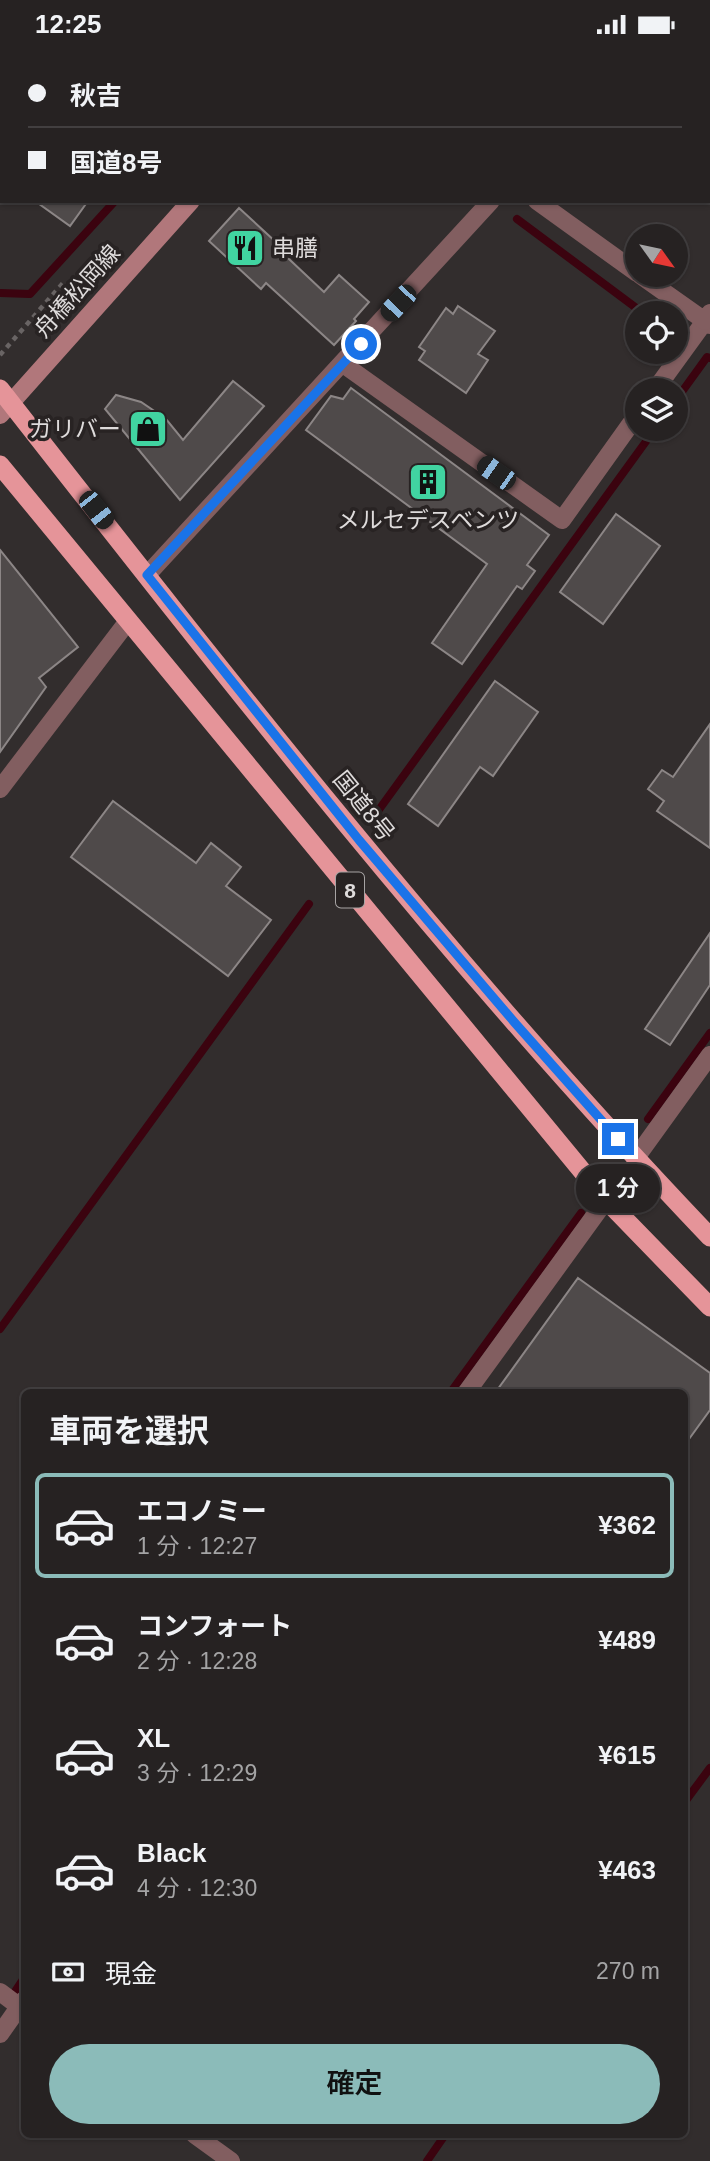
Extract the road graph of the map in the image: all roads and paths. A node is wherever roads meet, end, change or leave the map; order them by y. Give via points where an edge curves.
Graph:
1 (189, 203) edge
2 (489, 203) edge
3 (540, 203) edge
4 (625, 264) edge
5 (63, 283) dead end
6 (659, 287) edge
7 (708, 319) edge
8 (0, 355) edge
9 (342, 364) junction
10 (664, 378) edge
11 (3, 402) edge
12 (625, 432) edge
13 (0, 465) edge
14 (147, 575) junction
15 (128, 621) junction
16 (0, 789) edge
17 (710, 1055) edge
18 (635, 1159) junction
19 (606, 1200) junction
20 (710, 1237) edge
21 (710, 1307) edge
22 (469, 1389) edge
23 (0, 1992) edge
24 (21, 2004) edge
25 (21, 2008) edge
26 (0, 2034) edge
27 (199, 2138) edge
28 (231, 2161) edge

1 - 11 main road, 舟橋松岡線
2 - 9 street
3 - 4 street
5 - 8 path
6 - 7 street
7 - 10 street
9 - 12 street via 562,520
9 - 14 street
11 - 14 highway, 国道8号 / 8
13 - 15 highway, 8
14 - 18 highway, 国道8号 / 8 via 359,840
15 - 16 street
15 - 19 highway, 8
17 - 18 street
18 - 20 highway, 国道8号 / 8
19 - 21 highway, 8
19 - 22 street
23 - 24 street
25 - 26 street
27 - 28 street

